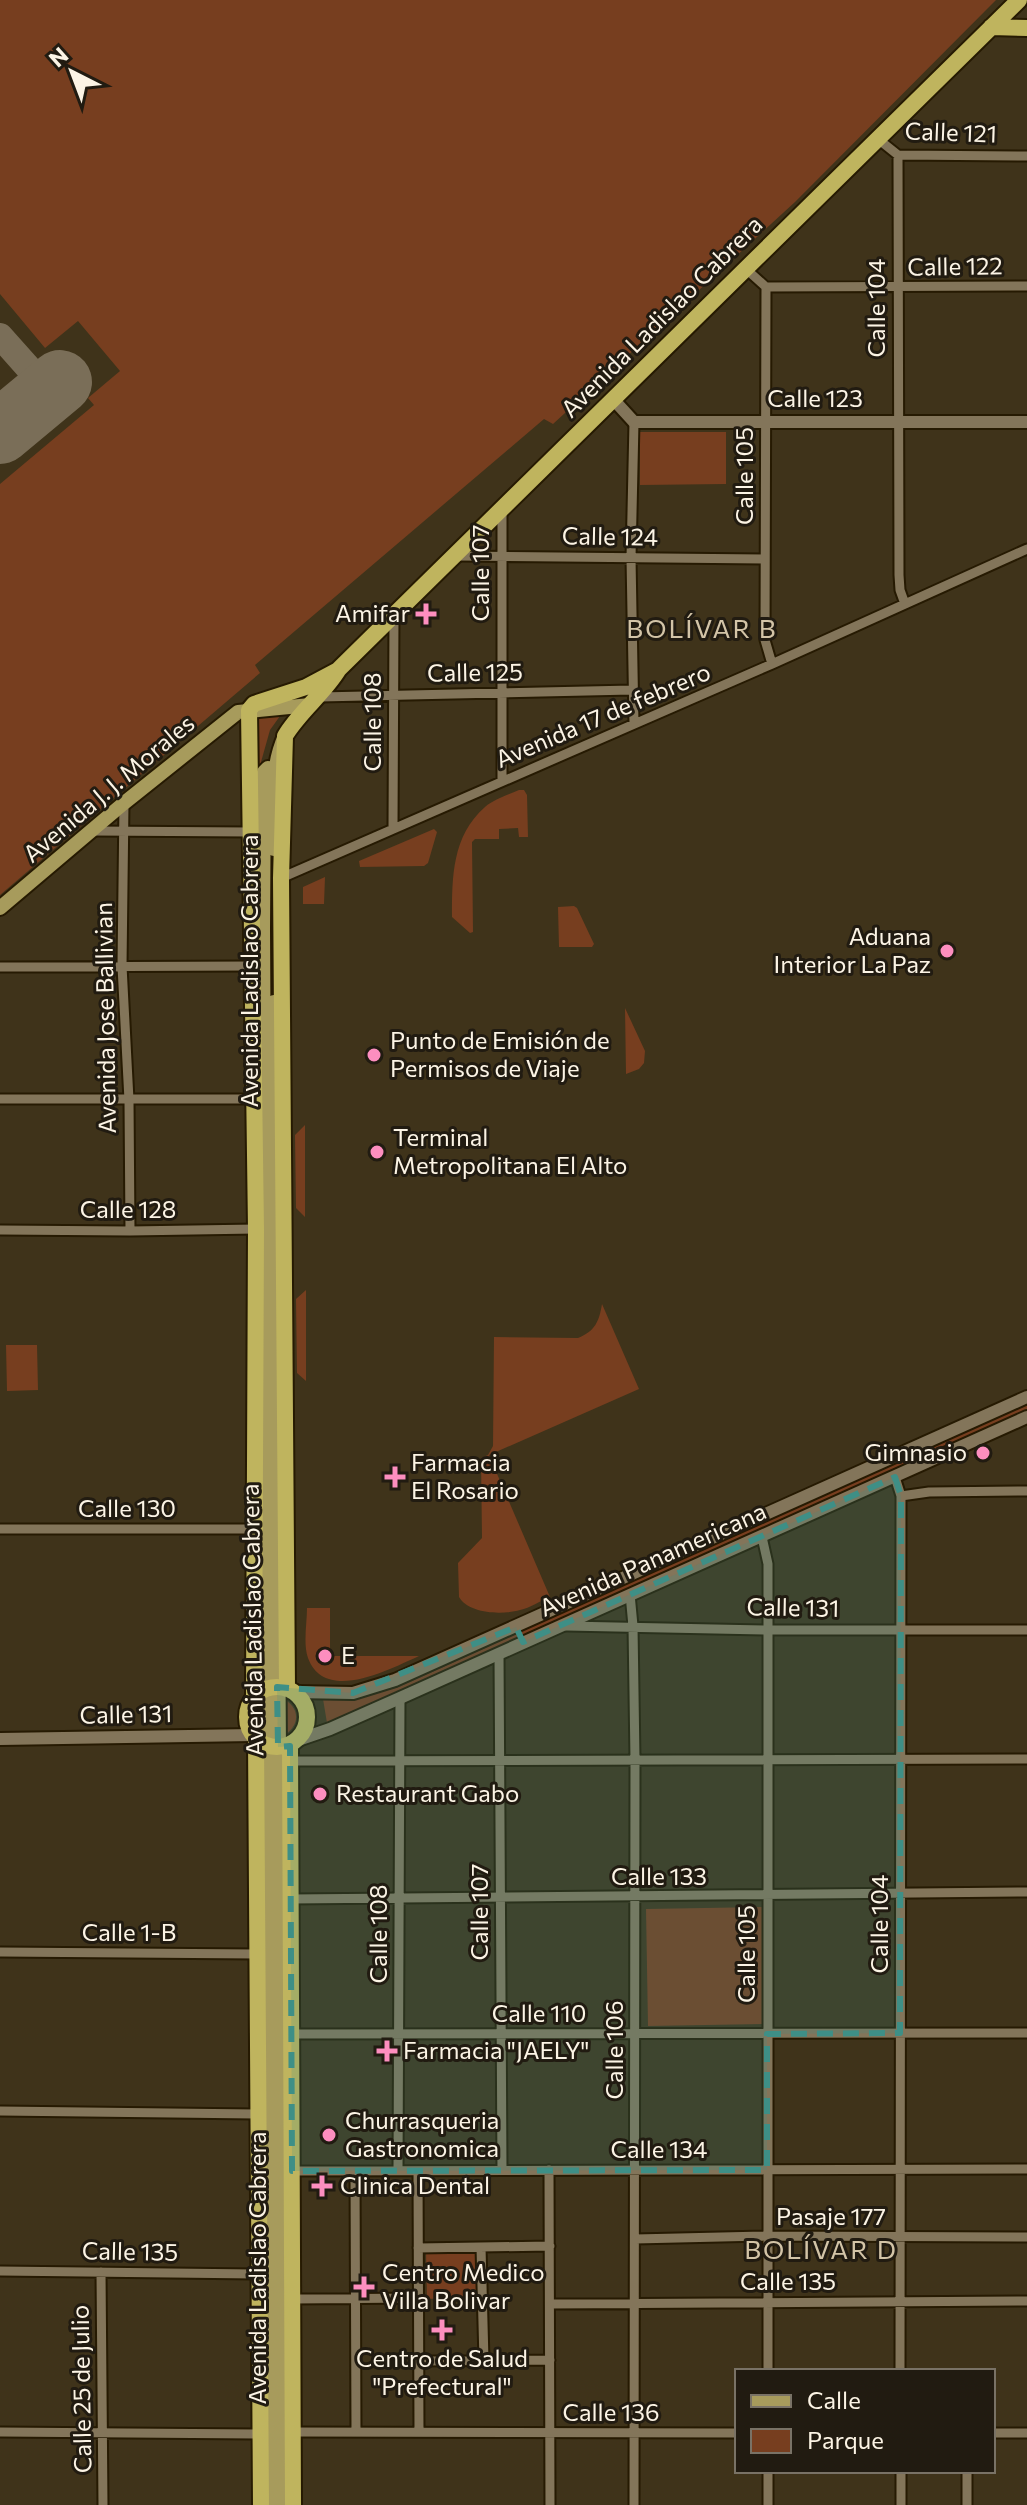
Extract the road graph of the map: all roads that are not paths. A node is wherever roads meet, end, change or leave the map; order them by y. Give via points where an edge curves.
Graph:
1 (1019, 0) edge
2 (991, 27) junction
3 (1027, 28) edge
4 (878, 139) junction
5 (898, 155) junction
6 (1027, 156) edge
7 (746, 269) junction
8 (1027, 286) edge
9 (766, 287) junction
10 (896, 288) junction
11 (613, 399) junction
12 (764, 421) junction
13 (897, 421) junction
14 (634, 422) junction
15 (1027, 422) edge
16 (502, 509) junction
17 (1027, 549) edge
18 (454, 556) junction
19 (501, 556) junction
20 (631, 558) junction
21 (765, 559) junction
22 (905, 604) junction
23 (394, 615) junction
24 (772, 664) junction
25 (339, 669) junction
26 (632, 690) junction
27 (502, 692) junction
28 (393, 694) junction
29 (315, 701) junction
30 (249, 710) junction
31 (634, 724) junction
32 (285, 736) junction
33 (269, 771) junction
34 (502, 781) junction
35 (124, 803) junction
36 (393, 828) junction
37 (91, 831) junction
38 (123, 832) junction
39 (251, 832) junction
40 (281, 878) junction
41 (252, 903) junction
42 (0, 908) edge
43 (263, 929) junction
44 (253, 958) junction
45 (122, 966) junction
46 (0, 967) edge
47 (0, 1099) edge
48 (254, 1099) junction
49 (129, 1100) junction
50 (256, 1229) junction
51 (0, 1230) edge
52 (130, 1231) junction
53 (1027, 1397) edge
54 (1027, 1417) edge
55 (895, 1477) junction
56 (1027, 1491) edge
57 (901, 1496) junction
58 (0, 1529) edge
59 (254, 1529) junction
60 (762, 1537) junction
61 (630, 1594) junction
62 (558, 1625) junction
63 (633, 1626) junction
64 (516, 1627) junction
65 (768, 1630) junction
66 (1027, 1630) edge
67 (899, 1631) junction
68 (523, 1642) junction
69 (499, 1653) junction
70 (275, 1691) junction
71 (400, 1698) junction
72 (0, 1739) edge
73 (273, 1750) junction
74 (901, 1759) junction
75 (1027, 1759) edge
76 (500, 1760) junction
77 (635, 1760) junction
78 (767, 1760) junction
79 (400, 1761) junction
80 (1027, 1892) edge
81 (900, 1894) junction
82 (767, 1896) junction
83 (634, 1897) junction
84 (399, 1898) junction
85 (500, 1898) junction
86 (291, 1899) junction
87 (0, 1952) edge
88 (257, 1954) junction
89 (900, 2033) junction
90 (1027, 2033) edge
91 (291, 2034) junction
92 (399, 2034) junction
93 (501, 2034) junction
94 (634, 2034) junction
95 (767, 2034) junction
96 (0, 2111) edge
97 (259, 2114) junction
98 (900, 2169) junction
99 (1027, 2169) edge
100 (502, 2170) junction
101 (549, 2170) junction
102 (636, 2170) junction
103 (767, 2170) junction
104 (292, 2171) junction
105 (355, 2171) junction
106 (398, 2171) junction
107 (418, 2171) junction
108 (767, 2236) junction
109 (902, 2237) junction
110 (1027, 2237) edge
111 (635, 2239) junction
112 (550, 2246) junction
113 (481, 2247) junction
114 (418, 2248) junction
115 (0, 2271) edge
116 (101, 2272) junction
117 (260, 2274) junction
118 (356, 2298) junction
119 (419, 2298) junction
120 (293, 2299) junction
121 (1027, 2301) edge
122 (901, 2302) junction
123 (634, 2303) junction
124 (768, 2303) junction
125 (550, 2304) junction
126 (550, 2360) junction
127 (419, 2361) junction
128 (484, 2361) junction
129 (768, 2369) edge
130 (900, 2369) edge
131 (0, 2432) edge
132 (293, 2432) junction
133 (356, 2432) junction
134 (419, 2432) junction
135 (551, 2432) junction
136 (103, 2433) junction
137 (634, 2433) junction
138 (735, 2433) edge
139 (995, 2433) edge
140 (1027, 2433) edge
141 (261, 2434) junction
142 (768, 2473) edge
143 (901, 2473) edge
144 (967, 2473) edge
145 (103, 2505) edge
146 (261, 2505) edge
147 (272, 2505) edge
148 (284, 2505) edge
149 (293, 2505) edge
150 (550, 2505) edge
151 (634, 2505) edge
152 (768, 2505) edge
153 (901, 2505) edge
154 (967, 2505) edge

1 - 2 highway, Avenida Ladislao Cabrera
2 - 3 highway
2 - 4 highway, Avenida Ladislao Cabrera
4 - 5 street, Calle 121
4 - 7 highway, Avenida Ladislao Cabrera
5 - 6 street, Calle 121
5 - 10 street, Calle 104
7 - 9 street
7 - 11 highway, Avenida Ladislao Cabrera
8 - 10 street, Calle 122
9 - 10 street, Calle 122
9 - 12 street, Calle 105
10 - 13 street, Calle 104
11 - 14 main road
11 - 16 highway, Avenida Ladislao Cabrera
12 - 13 main road, Calle 123
12 - 14 main road, Calle 123
12 - 21 street, Calle 105
13 - 15 main road, Calle 123
13 - 22 street, Calle 104 via 899,575
14 - 20 street
16 - 18 highway, Avenida Ladislao Cabrera
16 - 19 street, Calle 107
17 - 22 street, Avenida 17 de febrero
18 - 19 street, Calle 124
18 - 23 highway, Avenida Ladislao Cabrera
19 - 20 street, Calle 124
19 - 27 street, Calle 107
20 - 21 street, Calle 124
20 - 26 street
21 - 24 street, Calle 105 via 765,640
22 - 24 street, Avenida 17 de febrero
23 - 25 highway, Avenida Ladislao Cabrera
23 - 28 street, Calle 108
24 - 31 street, Avenida 17 de febrero
25 - 29 highway, Avenida Ladislao Cabrera
25 - 30 highway, Avenida Ladislao Cabrera
26 - 27 street, Calle 125
26 - 31 street
27 - 28 street, Calle 125
27 - 34 street, Calle 107
28 - 29 street, Calle 125
28 - 36 street, Calle 108
29 - 30 main road
29 - 32 highway, Avenida Ladislao Cabrera
30 - 35 main road, Avenida J. J. Morales via 229,718
30 - 39 highway, Avenida Ladislao Cabrera
31 - 34 street, Avenida 17 de febrero
32 - 33 main road, Avenida Ladislao Cabrera
32 - 40 highway, Avenida Ladislao Cabrera
33 - 43 main road, Avenida Ladislao Cabrera
33 - 70 main road, Avenida Ladislao Cabrera
34 - 36 street, Avenida 17 de febrero
35 - 37 main road, Avenida J. J. Morales
35 - 38 street, Avenida Jose Ballivian
36 - 40 street, Avenida 17 de febrero
37 - 38 street
37 - 42 main road, Avenida J. J. Morales
38 - 39 street
38 - 45 street, Avenida Jose Ballivian
39 - 41 highway, Avenida Ladislao Cabrera
40 - 70 highway, Avenida Ladislao Cabrera
41 - 43 highway
41 - 44 highway, Avenida Ladislao Cabrera
43 - 44 highway
43 - 70 main road, Avenida Ladislao Cabrera
44 - 45 street
44 - 48 highway, Avenida Ladislao Cabrera
45 - 46 street
45 - 49 street, Avenida Jose Ballivian
47 - 49 street
48 - 49 street
48 - 50 highway, Avenida Ladislao Cabrera
49 - 52 street, Avenida Jose Ballivian
50 - 52 street, Calle 128
50 - 59 highway, Avenida Ladislao Cabrera
51 - 52 street, Calle 128
53 - 64 main road, Avenida Panamericana
54 - 55 main road, Avenida Panamericana
55 - 57 street, Calle 104
55 - 60 main road, Avenida Panamericana
56 - 57 street
57 - 67 street, Calle 104
58 - 59 street, Calle 130
59 - 70 highway, Avenida Ladislao Cabrera
60 - 61 main road, Avenida Panamericana
60 - 65 street, Calle 105 via 768,1564
61 - 62 main road, Avenida Panamericana
61 - 63 street, Calle 106
62 - 63 street, Calle 131
62 - 68 main road, Avenida Panamericana
63 - 65 street, Calle 131
63 - 77 street, Calle 106
64 - 68 main road
64 - 70 main road, Avenida Panamericana via 377,1687 353,1693
65 - 67 street, Calle 131
65 - 78 street, Calle 105
66 - 67 street, Calle 131
67 - 74 street, Calle 104
68 - 69 main road, Avenida Panamericana
69 - 71 main road, Avenida Panamericana
69 - 76 street, Calle 107
70 - 73 main road, Avenida Ladislao Cabrera
70 - 73 highway via 250,1705 247,1720
70 - 73 highway via 305,1707 307,1719 303,1731
71 - 73 main road, Avenida Panamericana
71 - 79 street, Calle 108
72 - 73 main road, Calle 131
73 - 79 street
73 - 86 highway, Avenida Ladislao Cabrera
73 - 88 highway, Avenida Ladislao Cabrera
73 - 147 main road, Avenida Ladislao Cabrera
73 - 148 main road, Avenida Ladislao Cabrera
74 - 75 street
74 - 78 street
74 - 81 street, Calle 104
76 - 77 street
76 - 79 street
76 - 85 street, Calle 107
77 - 78 street
77 - 83 street, Calle 106
78 - 82 street, Calle 105
79 - 84 street, Calle 108
80 - 81 street, Calle 133
81 - 82 street, Calle 133
81 - 89 street, Calle 104
82 - 83 street, Calle 133
82 - 95 street, Calle 105
83 - 85 street, Calle 133
83 - 94 street, Calle 106
84 - 85 street, Calle 133
84 - 86 street, Calle 133
84 - 92 street, Calle 108
85 - 93 street, Calle 107
86 - 91 highway, Avenida Ladislao Cabrera
87 - 88 street, Calle 1-B
88 - 97 highway, Avenida Ladislao Cabrera
89 - 90 street, Calle 110
89 - 95 street, Calle 110
89 - 98 street, Calle 104
91 - 92 street, Calle 110
91 - 104 highway, Avenida Ladislao Cabrera
92 - 93 street, Calle 110
92 - 106 street, Calle 108
93 - 94 street, Calle 110
93 - 100 street, Calle 107
94 - 95 street, Calle 110
94 - 102 street, Calle 106
95 - 103 street, Calle 105
96 - 97 street
97 - 117 highway, Avenida Ladislao Cabrera
98 - 99 street, Calle 134
98 - 103 street, Calle 134
98 - 109 street, Calle 104
100 - 101 street, Calle 134
100 - 107 street, Calle 134
101 - 102 street, Calle 134
101 - 112 street
102 - 103 street, Calle 134
102 - 111 street, Calle 106
103 - 108 street, Calle 105
104 - 105 street, Calle 134
104 - 120 highway, Avenida Ladislao Cabrera
105 - 106 street, Calle 134
105 - 118 street
106 - 107 street, Calle 134
107 - 114 street
108 - 109 street, Pasaje 177
108 - 111 street, Pasaje 177
108 - 124 street, Calle 105
109 - 110 street, Pasaje 177
109 - 122 street, Calle 104
111 - 123 street, Calle 106
112 - 113 street
112 - 125 street
113 - 114 street
113 - 128 street
114 - 119 street
115 - 116 street, Calle 135
116 - 117 street, Calle 135
116 - 136 street, Calle 25 de Julio
117 - 141 highway, Avenida Ladislao Cabrera
118 - 119 street
118 - 120 street
118 - 133 street
119 - 127 street
120 - 132 highway, Avenida Ladislao Cabrera
121 - 122 street, Calle 135
122 - 124 street, Calle 135
122 - 130 street, Calle 104
123 - 124 street, Calle 135
123 - 125 street, Calle 135
123 - 137 street, Calle 106
124 - 129 street, Calle 105
125 - 126 street
126 - 128 street
126 - 135 street
127 - 128 street
127 - 134 street
131 - 136 street
132 - 133 street, Calle 136
132 - 149 highway, Avenida Ladislao Cabrera
133 - 134 street, Calle 136
134 - 135 street, Calle 136
135 - 137 street, Calle 136
135 - 150 street
136 - 141 street
136 - 145 street, Calle 25 de Julio
137 - 138 street, Calle 136
137 - 151 street, Calle 106
139 - 140 street
141 - 146 highway, Avenida Ladislao Cabrera
142 - 152 street
143 - 153 street
144 - 154 street

